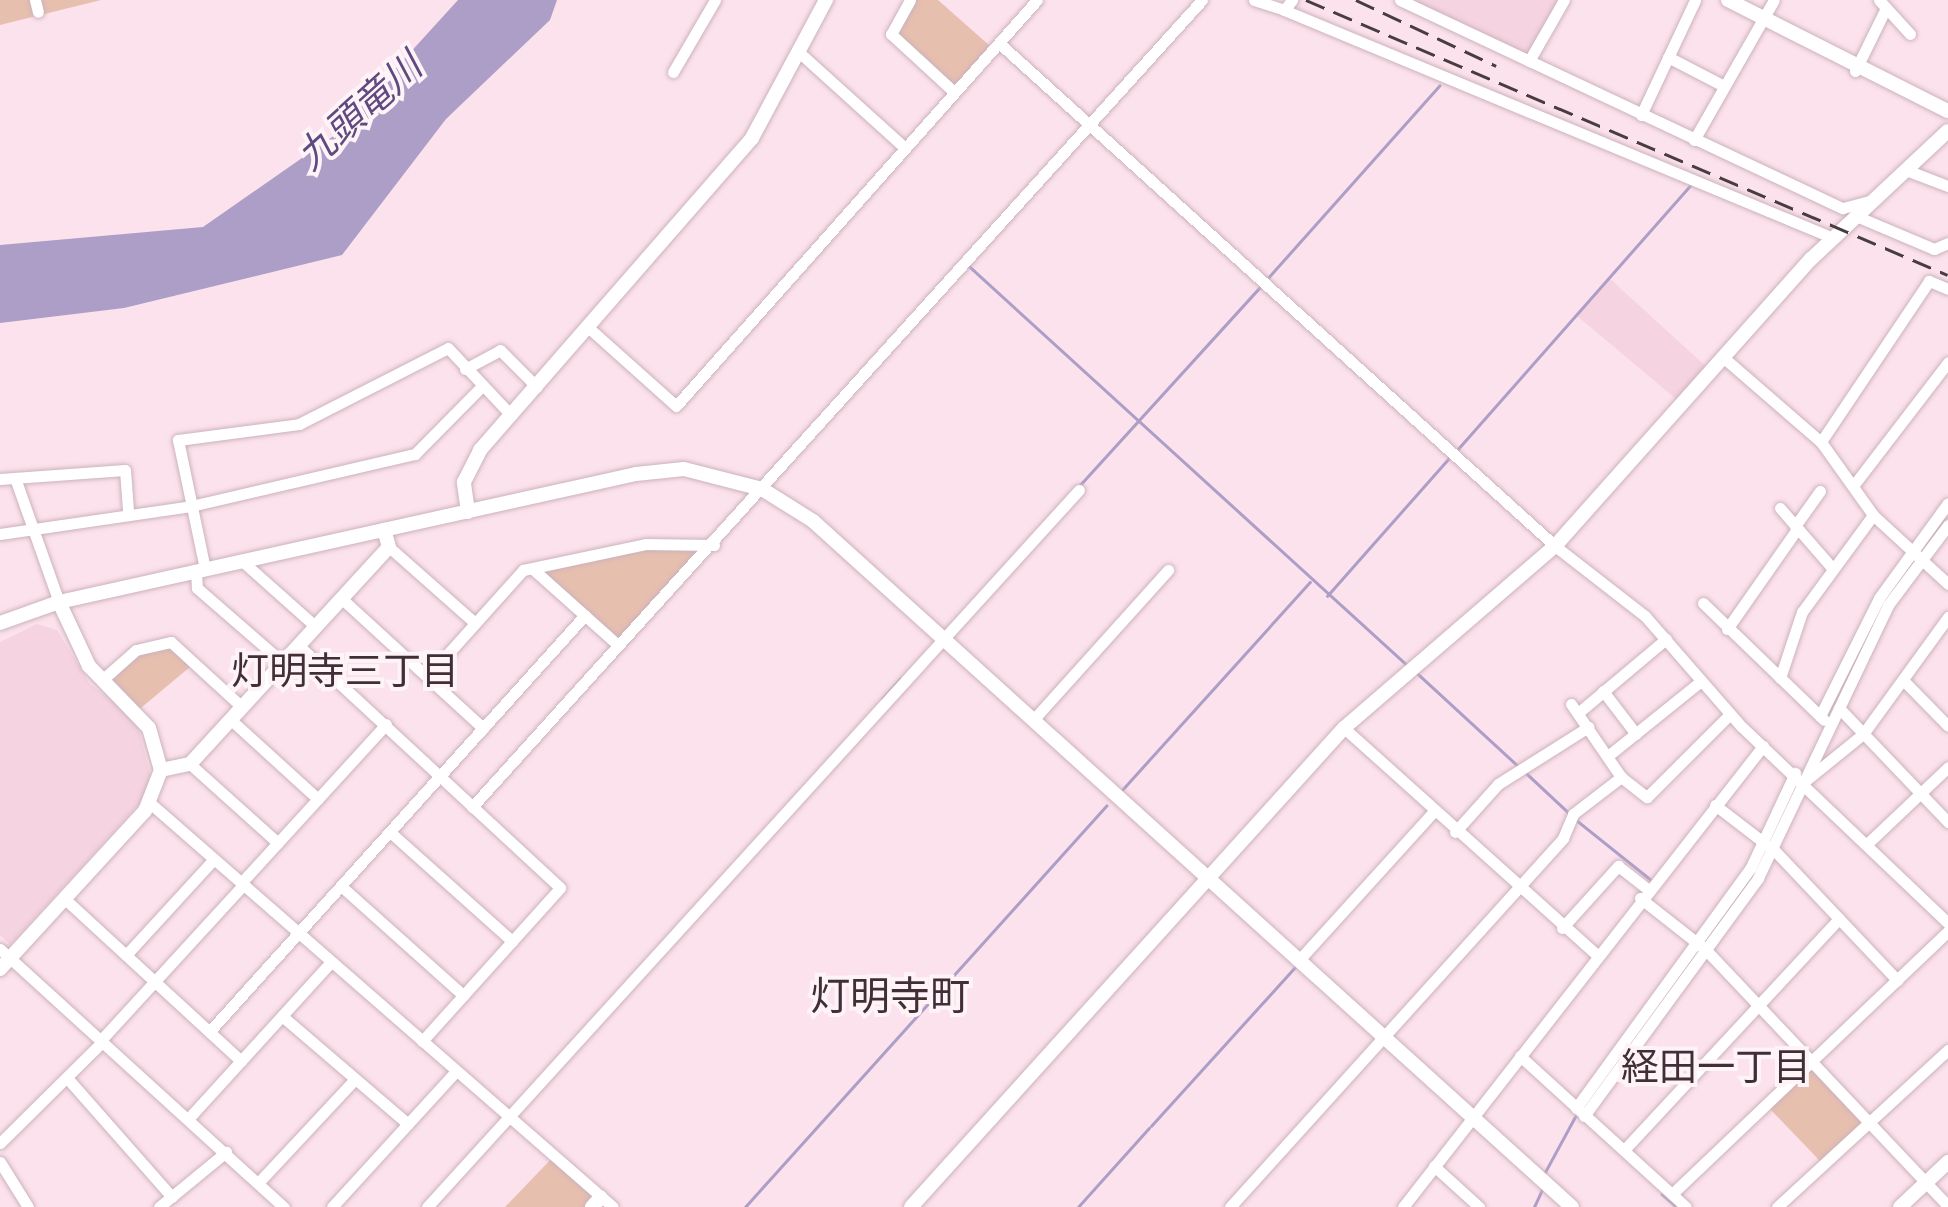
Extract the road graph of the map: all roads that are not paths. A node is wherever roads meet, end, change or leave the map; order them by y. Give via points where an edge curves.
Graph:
1 (715, 0) edge
2 (826, 0) edge
3 (910, 0) edge
4 (1037, 0) edge
5 (1202, 0) edge
6 (1254, 0) edge
7 (1400, 0) edge
8 (1564, 0) edge
9 (1695, 0) edge
10 (1728, 0) edge
11 (1774, 0) edge
12 (1882, 4) edge
13 (1288, 6) edge
14 (1762, 20) junction
15 (1910, 34) dead end
16 (999, 42) junction
17 (802, 54) junction
18 (1668, 57) junction
19 (1529, 61) junction
20 (1855, 71) junction
21 (673, 72) dead end
22 (1724, 86) junction
23 (954, 92) junction
24 (1948, 111) edge
25 (1641, 114) junction
26 (1090, 125) junction
27 (1948, 131) edge
28 (1694, 140) junction
29 (905, 148) junction
30 (1906, 170) junction
31 (1948, 186) edge
32 (1872, 200) junction
33 (1856, 216) junction
34 (1833, 238) junction
35 (1948, 243) edge
36 (1948, 290) edge
37 (590, 329) junction
38 (1724, 358) junction
39 (1948, 362) edge
40 (465, 369) junction
41 (480, 388) junction
42 (536, 388) junction
43 (511, 415) junction
44 (1822, 442) junction
45 (15, 478) junction
46 (0, 479) edge
47 (1853, 486) junction
48 (762, 489) junction
49 (1079, 490) dead end
50 (1820, 490) dead end
51 (1948, 503) edge
52 (192, 506) junction
53 (1780, 508) dead end
54 (128, 510) junction
55 (468, 512) junction
56 (1873, 515) junction
57 (1948, 525) edge
58 (30, 526) junction
59 (1796, 528) junction
60 (384, 530) junction
61 (0, 534) edge
62 (714, 544) junction
63 (1555, 546) junction
64 (389, 547) junction
65 (1915, 559) junction
66 (242, 561) junction
67 (200, 570) junction
68 (534, 570) junction
69 (1168, 570) dead end
70 (1833, 570) junction
71 (1948, 584) edge
72 (340, 598) junction
73 (59, 602) junction
74 (1702, 602) dead end
75 (584, 615) junction
76 (0, 623) edge
77 (475, 623) junction
78 (314, 626) junction
79 (1946, 626) edge
80 (1726, 629) junction
81 (943, 639) junction
82 (1666, 639) junction
83 (298, 645) junction
84 (618, 646) junction
85 (282, 662) junction
86 (427, 677) junction
87 (1780, 678) junction
88 (102, 680) junction
89 (1903, 680) junction
90 (1701, 681) junction
91 (1603, 691) junction
92 (242, 707) junction
93 (1839, 708) junction
94 (1730, 714) junction
95 (1820, 716) junction
96 (230, 720) junction
97 (1033, 720) junction
98 (386, 724) junction
99 (1948, 726) edge
100 (1588, 727) junction
101 (1830, 727) junction
102 (483, 728) junction
103 (1344, 728) junction
104 (1636, 734) junction
105 (1863, 734) junction
106 (1763, 746) junction
107 (1609, 756) junction
108 (190, 764) junction
109 (1948, 768) edge
110 (161, 770) junction
111 (439, 776) junction
112 (1621, 777) junction
113 (1800, 777) junction
114 (1920, 793) junction
115 (318, 799) junction
116 (150, 804) junction
117 (1715, 806) junction
118 (472, 807) junction
119 (1434, 811) junction
120 (1948, 822) edge
121 (390, 832) junction
122 (1456, 832) junction
123 (1763, 842) junction
124 (278, 843) junction
125 (1867, 844) junction
126 (1774, 851) junction
127 (214, 859) junction
128 (1208, 878) junction
129 (242, 884) junction
130 (341, 886) junction
131 (1517, 889) junction
132 (1643, 894) junction
133 (66, 900) junction
134 (1839, 918) junction
135 (1948, 923) edge
136 (1562, 928) junction
137 (1948, 931) edge
138 (298, 932) junction
139 (512, 942) junction
140 (1701, 946) junction
141 (126, 955) junction
142 (1597, 955) junction
143 (3, 958) edge
144 (1299, 960) junction
145 (332, 962) junction
146 (1897, 980) junction
147 (154, 982) junction
148 (463, 996) junction
149 (1754, 1000) junction
150 (282, 1016) junction
151 (209, 1032) junction
152 (1384, 1037) junction
153 (422, 1040) junction
154 (102, 1041) junction
155 (1948, 1050) edge
156 (1520, 1056) junction
157 (241, 1061) junction
158 (1812, 1061) junction
159 (456, 1071) junction
160 (68, 1079) junction
161 (356, 1079) junction
162 (1580, 1112) junction
163 (510, 1117) junction
164 (1472, 1117) junction
165 (188, 1119) junction
166 (1868, 1122) junction
167 (408, 1124) junction
168 (0, 1143) edge
169 (1624, 1150) junction
170 (226, 1152) junction
171 (0, 1162) edge
172 (1948, 1162) edge
173 (1434, 1166) junction
174 (1926, 1182) junction
175 (258, 1183) junction
176 (1672, 1194) junction
177 (172, 1197) junction
178 (602, 1204) edge
179 (281, 1206) edge
180 (1948, 1206) edge
181 (28, 1207) edge
182 (159, 1207) edge
183 (332, 1207) edge
184 (428, 1207) edge
185 (911, 1207) edge
186 (1230, 1207) edge
187 (1403, 1207) edge
188 (1478, 1207) edge
189 (1572, 1207) edge
190 (1686, 1207) edge
191 (1777, 1207) edge
192 (1900, 1207) edge

1 - 21 street
2 - 17 street
3 - 23 street via 891,34
4 - 16 street
5 - 26 street
6 - 13 street
7 - 19 street
8 - 19 street
9 - 18 street
10 - 14 street
11 - 14 street
12 - 15 street
12 - 20 street
13 - 34 street
14 - 20 street
14 - 22 street
16 - 23 street
16 - 26 street
17 - 29 street
17 - 37 street via 752,138
18 - 22 street
18 - 25 street
19 - 25 street
20 - 24 street
22 - 28 street
23 - 29 street
25 - 28 street
26 - 48 street
26 - 63 street
27 - 30 street
28 - 32 street via 1843,208
29 - 37 street via 676,406
30 - 31 street
30 - 32 street
32 - 33 street
33 - 34 street
33 - 35 street via 1934,249
34 - 38 street
36 - 44 street via 1929,281
37 - 42 street
38 - 44 street
38 - 63 street
39 - 47 street
40 - 41 street
40 - 42 street via 500,350
40 - 52 street via 448,348 299,424 178,440
41 - 43 street
41 - 52 street via 415,454
42 - 43 street
43 - 55 street via 469,467
44 - 47 street
45 - 46 street
45 - 54 street via 125,470
45 - 58 street
47 - 56 street
48 - 55 street via 684,469
48 - 62 street
48 - 81 street via 813,521
49 - 81 street
50 - 59 street
51 - 65 street
52 - 54 street
52 - 67 street
53 - 59 street
54 - 58 street
55 - 60 street
56 - 65 street
56 - 70 street
57 - 65 street
58 - 61 street
58 - 73 street
59 - 70 street
59 - 80 street
60 - 64 street
60 - 66 street
62 - 68 street via 645,544
62 - 84 street
63 - 82 street
63 - 103 street
64 - 72 street
64 - 77 street
65 - 71 street
65 - 93 street
65 - 95 street
66 - 67 street
66 - 78 street
67 - 73 street
67 - 85 street via 197,588
68 - 75 street
68 - 77 street via 522,570
69 - 97 street
70 - 87 street via 1802,612
72 - 78 street
72 - 86 street
73 - 76 street
73 - 88 street via 77,649
74 - 80 street
75 - 84 street
75 - 102 street
77 - 86 street
78 - 83 street
79 - 89 street
80 - 87 street
81 - 97 street
81 - 163 street
82 - 90 street
82 - 91 street
83 - 85 street
83 - 98 street
84 - 118 street
85 - 92 street
86 - 102 street
87 - 95 street
88 - 92 street via 136,650 171,642
88 - 110 street via 149,728
89 - 99 street
89 - 105 street
90 - 94 street
90 - 104 street
91 - 100 street via 1574,709
91 - 104 street
92 - 96 street
93 - 101 street
93 - 105 street
94 - 106 street
94 - 112 street via 1647,797
95 - 101 street
96 - 108 street
96 - 115 street
97 - 128 street
98 - 111 street
98 - 115 street
100 - 107 street
100 - 122 street via 1498,784
101 - 113 street
102 - 111 street
103 - 119 street
103 - 128 street
104 - 107 street
105 - 113 street
105 - 114 street
106 - 113 street
106 - 117 street
107 - 112 street
108 - 110 street
108 - 124 street
109 - 114 street
110 - 116 street
111 - 118 street
111 - 121 street
112 - 131 street via 1573,814
113 - 123 street
113 - 125 street
113 - 126 street
114 - 120 street
114 - 125 street
115 - 124 street
116 - 127 street
116 - 133 street
117 - 123 street
117 - 132 street
118 - 139 street via 560,888
119 - 122 street
119 - 144 street
121 - 130 street
121 - 139 street
122 - 131 street
123 - 126 street
123 - 140 street
124 - 129 street
125 - 135 street
126 - 134 street
126 - 140 street
127 - 129 street
127 - 141 street
128 - 144 street
128 - 185 street
129 - 138 street
129 - 147 street
130 - 138 street
130 - 148 street
131 - 136 street
131 - 152 street
132 - 136 street via 1618,866
132 - 140 street
132 - 142 street
133 - 141 street
133 - 143 street
134 - 146 street
134 - 149 street
136 - 142 street
137 - 146 street
138 - 145 street
138 - 151 street
139 - 148 street
140 - 149 street
140 - 162 street
141 - 147 street
142 - 156 street
143 - 154 street
144 - 152 street
145 - 150 street
145 - 153 street
146 - 158 street
147 - 151 street
147 - 154 street
148 - 153 street
149 - 158 street
149 - 169 street
150 - 157 street
150 - 161 street
151 - 157 street
152 - 164 street
152 - 186 street
153 - 159 street
154 - 160 street
154 - 165 street
155 - 166 street
156 - 162 street
156 - 164 street
157 - 165 street
158 - 166 street
158 - 176 street
159 - 163 street
159 - 167 street
160 - 168 street
160 - 177 street
161 - 167 street
161 - 175 street
162 - 169 street
163 - 178 street
163 - 184 street
164 - 173 street
164 - 189 street
165 - 170 street
166 - 174 street
166 - 191 street
167 - 183 street
169 - 176 street
170 - 175 street
170 - 177 street
171 - 181 street
172 - 174 street
173 - 187 street
173 - 188 street
174 - 180 street
174 - 192 street
175 - 179 street
176 - 190 street
177 - 182 street

